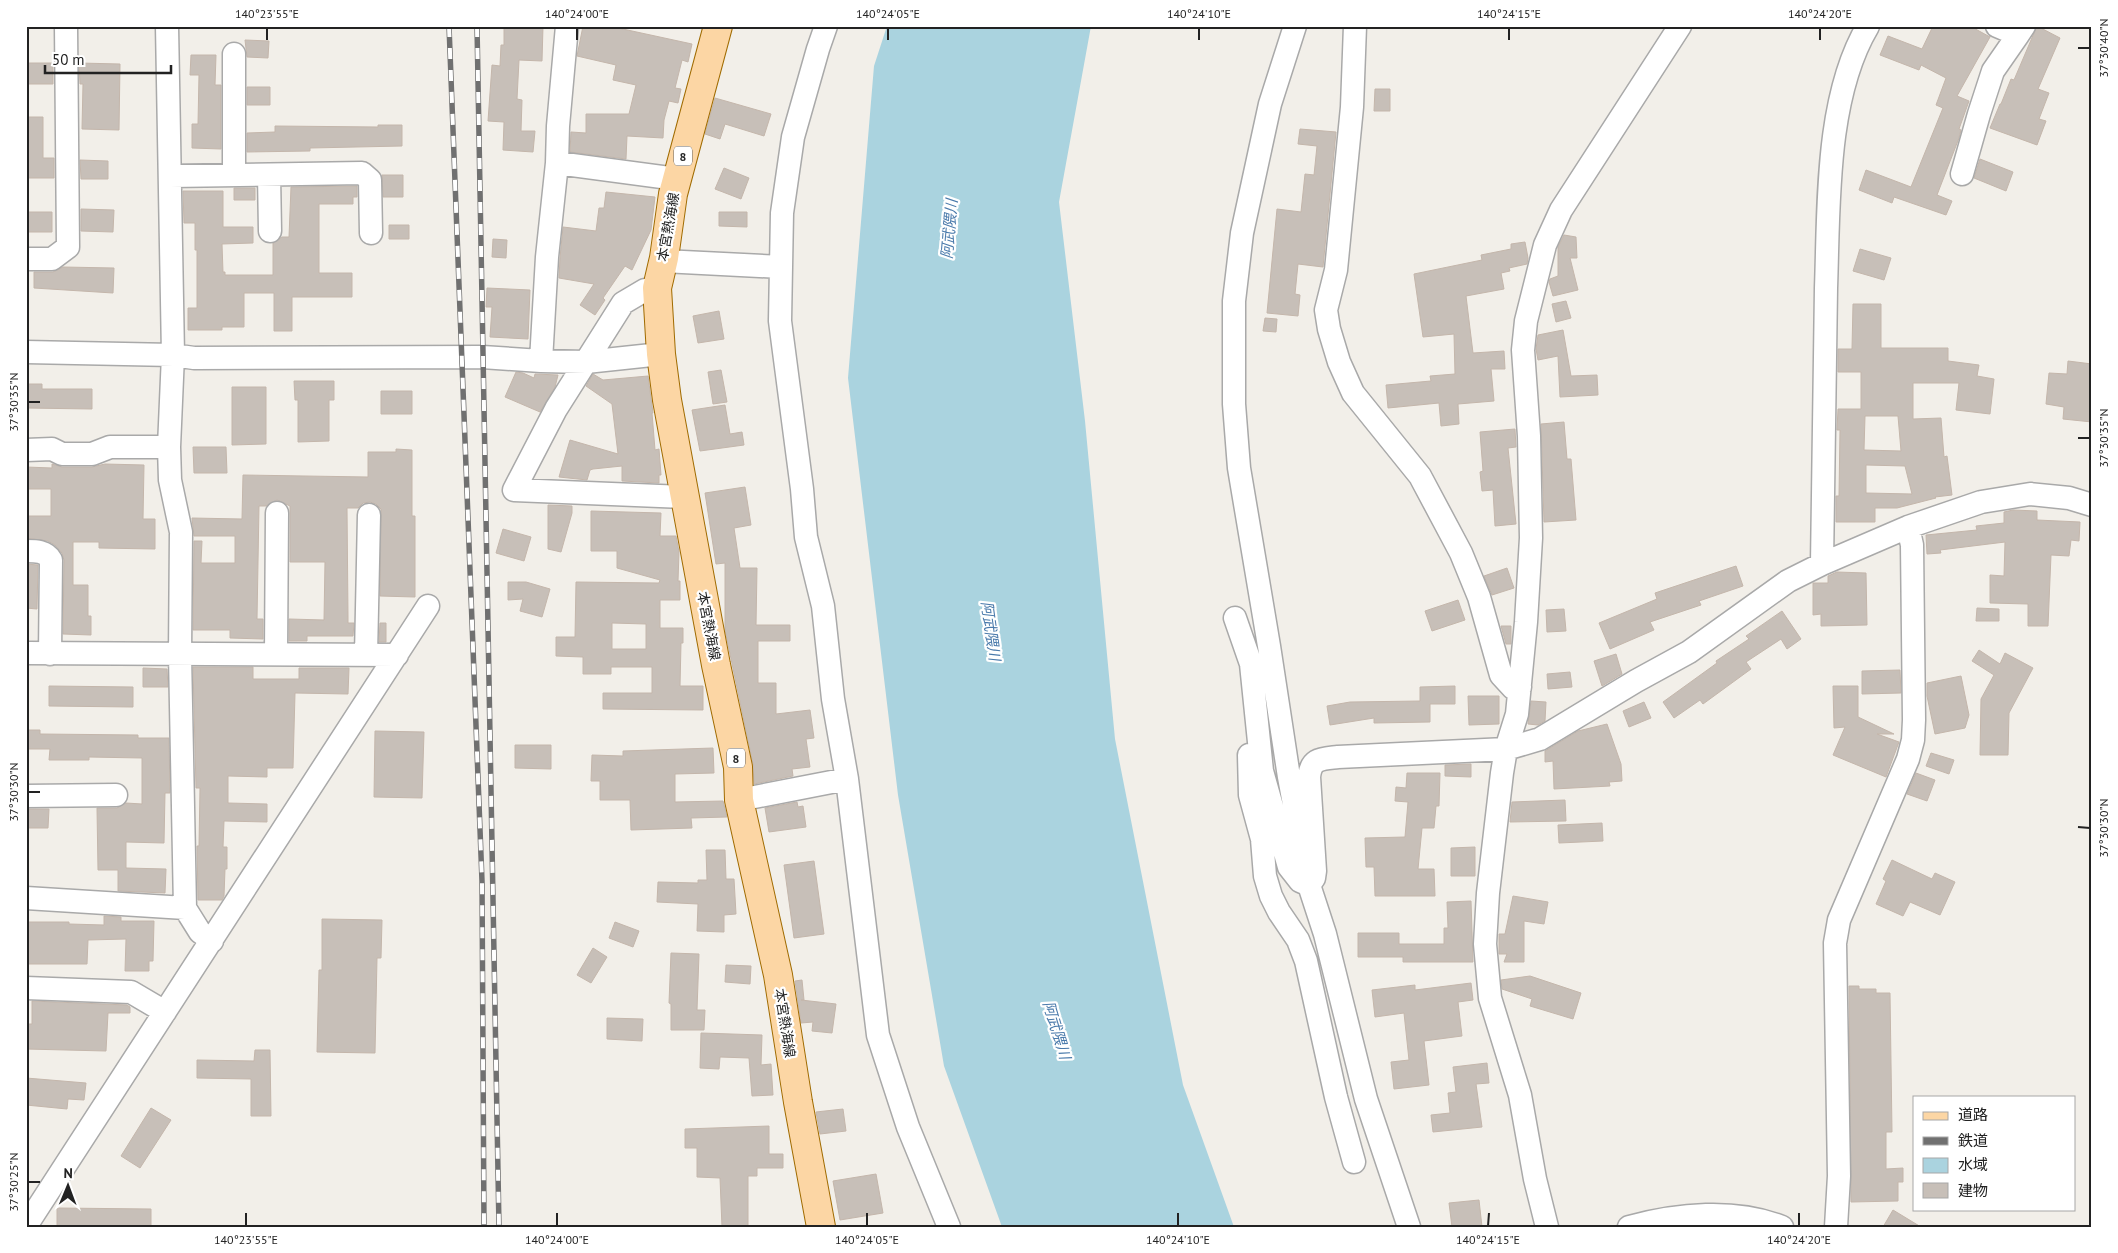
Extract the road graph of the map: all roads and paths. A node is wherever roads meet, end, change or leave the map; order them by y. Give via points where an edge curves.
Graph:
1 (66, 26) edge
2 (167, 26) edge
3 (567, 26) edge
4 (718, 26) edge
5 (826, 26) edge
6 (1295, 26) edge
7 (1355, 26) edge
8 (1680, 26) edge
9 (1868, 26) edge
10 (1997, 26) edge
11 (2021, 31) edge
12 (234, 54) dead end
13 (557, 163) junction
14 (1962, 174) dead end
15 (234, 175) junction
16 (268, 175) junction
17 (170, 176) junction
18 (677, 179) junction
19 (270, 231) dead end
20 (371, 233) dead end
21 (26, 259) edge
22 (663, 261) junction
23 (781, 267) junction
24 (657, 288) junction
25 (26, 352) edge
26 (661, 354) junction
27 (183, 357) junction
28 (541, 361) junction
29 (586, 362) junction
30 (169, 447) junction
31 (26, 450) edge
32 (684, 497) junction
33 (2092, 505) edge
34 (277, 513) dead end
35 (369, 515) dead end
36 (1908, 527) junction
37 (26, 551) edge
38 (1822, 564) junction
39 (428, 606) dead end
40 (1235, 618) dead end
41 (26, 653) edge
42 (50, 654) junction
43 (276, 654) junction
44 (366, 655) junction
45 (398, 655) junction
46 (180, 656) junction
47 (1520, 687) junction
48 (1258, 739) junction
49 (1506, 749) junction
50 (847, 779) junction
51 (116, 795) dead end
52 (26, 796) edge
53 (739, 800) junction
54 (1309, 885) junction
55 (26, 898) edge
56 (185, 908) junction
57 (212, 941) junction
58 (26, 988) edge
59 (165, 1012) junction
60 (1354, 1162) dead end
61 (26, 1226) edge
62 (821, 1227) edge
63 (949, 1227) edge
64 (1408, 1227) edge
65 (1547, 1227) edge
66 (1629, 1227) edge
67 (1782, 1227) edge
68 (1836, 1227) edge

1 - 21 street via 68,247 52,259
2 - 17 street
3 - 13 street
4 - 18 main road, 本宮熱海線 / 8
5 - 23 street via 793,137 782,213
6 - 54 street via 1270,104 1242,233 1234,301 1233,384 1238,468
7 - 47 street via 1352,107 1336,270 1326,310 1329,329 1352,393 1420,476 1446,523 1479,597 1501,675 1513,688
8 - 47 street via 1561,210 1545,245 1533,288 1523,350 1531,538
9 - 38 street via 1845,81 1835,126 1823,384
10 - 11 street
11 - 14 street via 1993,71
12 - 15 street
13 - 18 street
13 - 28 street
15 - 16 street
15 - 17 street
16 - 19 street
16 - 20 street via 362,173 370,180
17 - 27 street
18 - 22 main road, 本宮熱海線 / 8
22 - 23 street
22 - 24 main road, 本宮熱海線 / 8
23 - 50 street via 780,321 806,537 823,606 833,699
24 - 26 main road, 本宮熱海線 / 8
24 - 29 street via 645,290 623,303
25 - 27 street
26 - 29 street
26 - 32 main road, 本宮熱海線 / 8
27 - 28 street
27 - 30 street
28 - 29 street
29 - 32 street via 556,409 514,490
30 - 31 street via 110,447 92,454 62,454 52,449
30 - 46 street via 170,480 181,532
32 - 53 main road, 本宮熱海線 / 8 via 738,767
33 - 36 street via 2069,498 2030,494 1981,502
34 - 43 street
35 - 44 street
36 - 38 street
36 - 68 street via 1912,545 1913,740 1908,759 1838,920 1834,943 1839,1176
37 - 42 street via 41,552 51,560
38 - 49 street via 1788,581 1689,652 1540,739
39 - 45 street
40 - 48 street via 1251,664
41 - 42 street
42 - 46 street
43 - 44 street
43 - 46 street
44 - 45 street
45 - 57 street
46 - 56 street
47 - 49 street via 1517,714
48 - 54 street via 1262,771 1289,867 1300,881
48 - 60 street via 1248,758 1250,795 1262,839 1264,876 1306,961
49 - 54 street via 1348,756 1316,761 1310,767 1309,777 1315,871
49 - 65 street via 1484,944 1490,998 1520,1095
50 - 53 street
50 - 63 street via 878,1035 908,1128
51 - 52 street
53 - 62 main road, 本宮熱海線 / 8 via 778,975
54 - 64 street via 1326,934 1366,1099
55 - 56 street
56 - 57 street via 200,932
57 - 59 street
58 - 59 street via 131,992
59 - 61 street
66 - 67 street via 1655,1220 1704,1216 1760,1219

